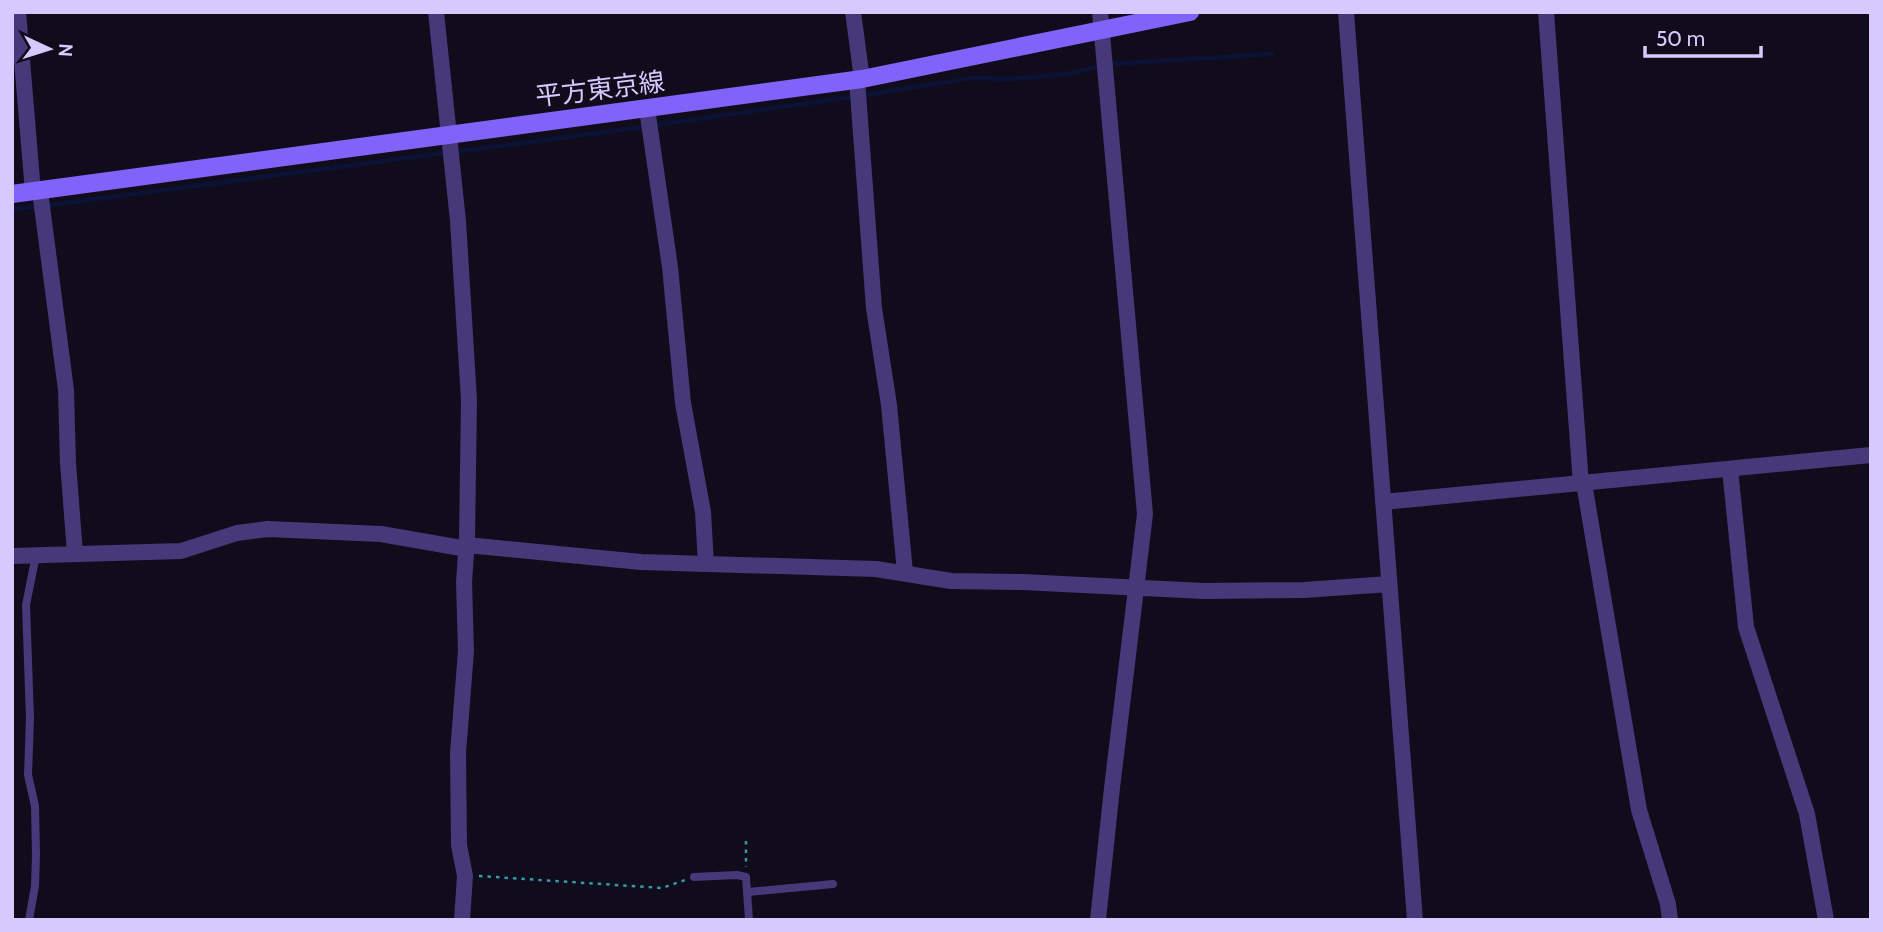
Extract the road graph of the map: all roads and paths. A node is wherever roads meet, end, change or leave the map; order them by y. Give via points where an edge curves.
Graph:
1 (18, 12) edge
2 (436, 12) edge
3 (853, 12) edge
4 (1100, 12) edge
5 (1190, 12) edge
6 (1346, 12) edge
7 (1546, 12) edge
8 (1101, 31) junction
9 (860, 80) junction
10 (647, 109) junction
11 (449, 134) junction
12 (36, 191) junction
13 (12, 194) edge
14 (1871, 455) edge
15 (1730, 469) junction
16 (1583, 484) junction
17 (1383, 502) junction
18 (467, 547) junction
19 (75, 553) junction
20 (36, 555) junction
21 (12, 556) edge
22 (706, 564) junction
23 (905, 572) junction
24 (1389, 584) junction
25 (1137, 589) junction
26 (746, 841) dead end
27 (466, 876) junction
28 (694, 877) joint
29 (746, 877) junction
30 (833, 884) dead end
31 (748, 891) junction
32 (29, 920) edge
33 (462, 920) edge
34 (749, 920) edge
35 (1098, 920) edge
36 (1415, 920) edge
37 (1670, 920) edge
38 (1826, 920) edge

1 - 12 street
2 - 11 street
3 - 9 street
4 - 8 street
5 - 8 main road, 平方東京線
6 - 17 street
7 - 16 street
8 - 9 main road, 平方東京線
8 - 25 street via 1145,496
9 - 10 main road, 平方東京線
9 - 23 street via 874,308 889,405
10 - 11 main road, 平方東京線
10 - 22 street via 670,267 683,403 703,512
11 - 12 main road, 平方東京線
11 - 18 street via 470,400
12 - 13 main road, 平方東京線
12 - 19 street via 66,390
14 - 15 street
15 - 16 street
15 - 38 street via 1746,627 1807,814
16 - 17 street
16 - 37 street via 1639,810
17 - 24 street
18 - 19 street via 381,534 268,528 181,551
18 - 22 street
18 - 27 street via 458,764 459,845
19 - 20 street
20 - 21 street
20 - 32 lane via 26,604 28,775 35,806 36,855
22 - 23 street
23 - 25 street via 951,582
24 - 25 street via 1204,592
24 - 36 street
25 - 35 street
26 - 29 path
27 - 28 path via 662,888
27 - 33 street
28 - 29 lane
29 - 31 lane
30 - 31 lane
31 - 34 lane

